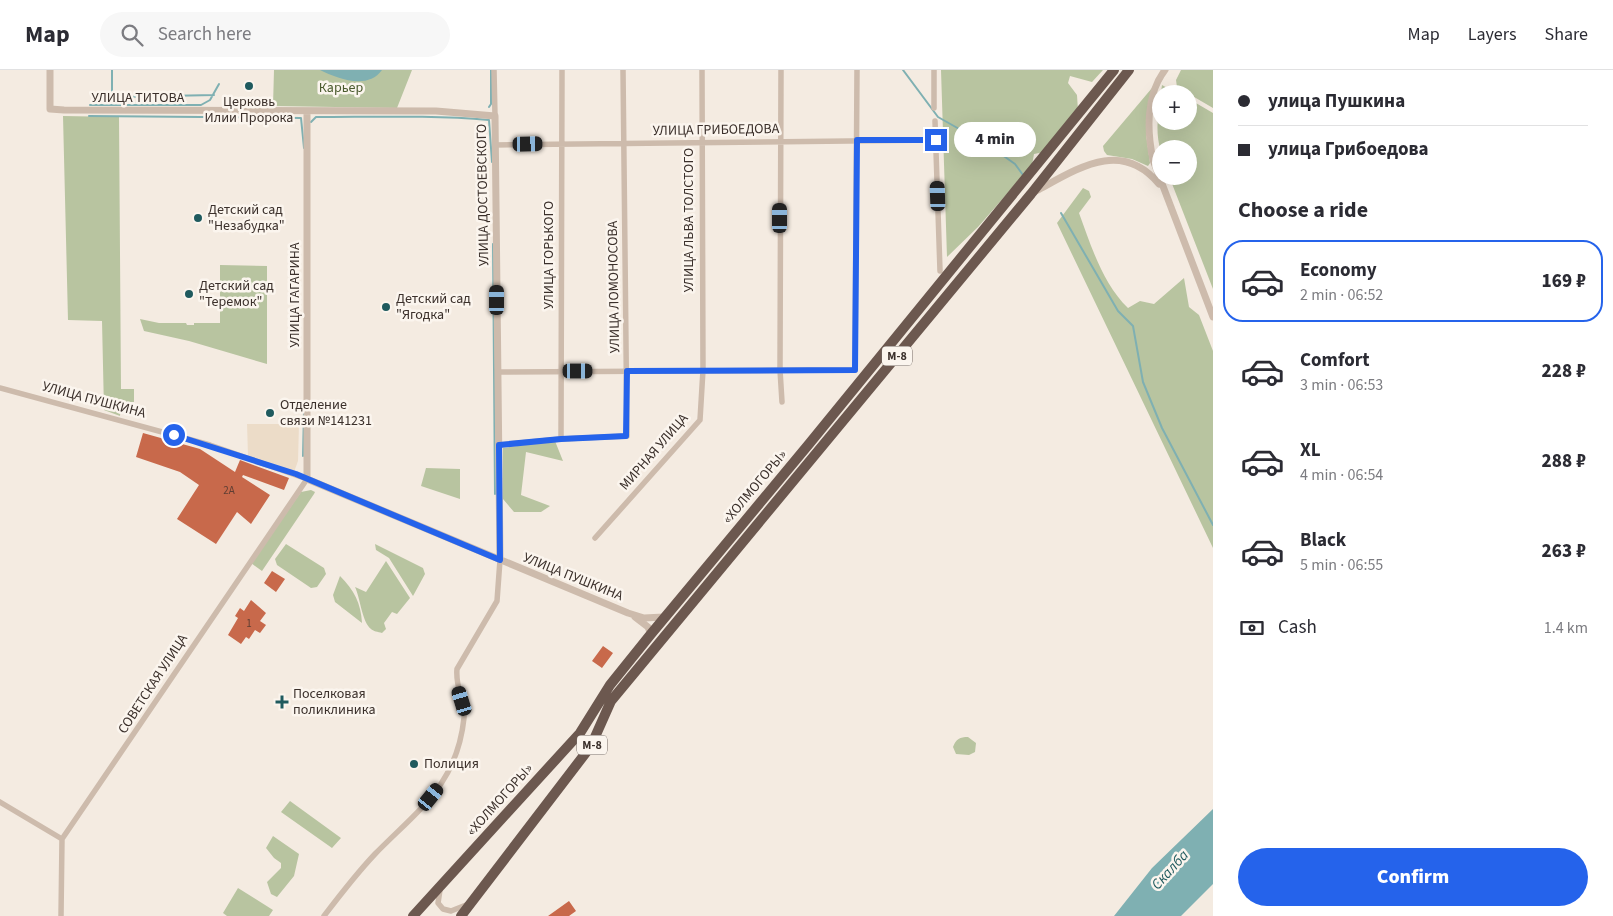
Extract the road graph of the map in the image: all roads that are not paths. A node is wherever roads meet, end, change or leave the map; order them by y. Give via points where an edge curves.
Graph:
1 (50, 70) edge
2 (494, 70) edge
3 (562, 70) edge
4 (623, 70) edge
5 (702, 70) edge
6 (781, 70) edge
7 (857, 70) edge
8 (934, 70) edge
9 (1114, 70) edge
10 (1129, 70) edge
11 (1165, 70) edge
12 (934, 108) dead end
13 (308, 112) junction
14 (495, 116) junction
15 (935, 121) dead end
16 (857, 140) junction
17 (936, 140) junction
18 (701, 142) junction
19 (780, 142) junction
20 (561, 144) junction
21 (624, 144) junction
22 (495, 145) junction
23 (1164, 190) junction
24 (1031, 194) junction
25 (940, 270) dead end
26 (1213, 317) edge
27 (702, 370) junction
28 (780, 370) junction
29 (561, 371) junction
30 (627, 371) junction
31 (498, 372) junction
32 (0, 388) edge
33 (782, 402) dead end
34 (561, 439) junction
35 (499, 445) junction
36 (307, 479) junction
37 (595, 538) dead end
38 (500, 560) junction
39 (628, 613) junction
40 (664, 617) junction
41 (650, 634) junction
42 (0, 802) edge
43 (62, 839) junction
44 (444, 881) junction
45 (472, 902) junction
46 (61, 916) edge
47 (324, 916) edge
48 (413, 916) edge
49 (461, 916) edge

1 - 13 street, УЛИЦА ТИТОВА via 50,109
2 - 14 street, УЛИЦА ДОСТОЕВСКОГО
3 - 20 street, УЛИЦА ГОРЬКОГО
4 - 21 street, УЛИЦА ЛОМОНОСОВА
5 - 18 street, УЛИЦА ЛЬВА ТОЛСТОГО
6 - 19 street
7 - 16 street
8 - 12 street
9 - 40 highway, «ХОЛМОГОРЫ» / М-8
10 - 24 highway, «ХОЛМОГОРЫ» / М-8
11 - 23 street via 1155,88 1149,116 1153,160
13 - 14 street, УЛИЦА ТИТОВА via 436,111
13 - 36 street, УЛИЦА ГАГАРИНА
14 - 22 street, УЛИЦА ДОСТОЕВСКОГО
15 - 17 street
16 - 17 street, УЛИЦА ГРИБОЕДОВА
16 - 19 street, УЛИЦА ГРИБОЕДОВА
16 - 28 street via 855,370
17 - 25 street
18 - 19 street, УЛИЦА ГРИБОЕДОВА
18 - 21 street, УЛИЦА ГРИБОЕДОВА
18 - 27 street, УЛИЦА ЛЬВА ТОЛСТОГО
19 - 28 street
20 - 21 street, УЛИЦА ГРИБОЕДОВА
20 - 22 street, УЛИЦА ГРИБОЕДОВА
20 - 29 street, УЛИЦА ГОРЬКОГО
21 - 30 street, УЛИЦА ЛОМОНОСОВА
22 - 31 street, УЛИЦА ДОСТОЕВСКОГО
23 - 24 street via 1141,166 1110,160 1082,166
23 - 26 street
24 - 45 highway, «ХОЛМОГОРЫ» / М-8 via 611,701 591,746
27 - 28 street
27 - 30 street
27 - 37 street, МИРНАЯ УЛИЦА via 700,420
28 - 33 street
29 - 30 street
29 - 31 street
29 - 34 street, УЛИЦА ГОРЬКОГО
30 - 34 street, УЛИЦА ЛОМОНОСОВА via 626,436
31 - 35 street, УЛИЦА ДОСТОЕВСКОГО
32 - 36 street, УЛИЦА ПУШКИНА via 210,444
34 - 35 street, УЛИЦА ЛОМОНОСОВА
35 - 38 street, УЛИЦА ДОСТОЕВСКОГО
36 - 38 street, УЛИЦА ПУШКИНА
36 - 43 street, СОВЕТСКАЯ УЛИЦА
38 - 39 street, УЛИЦА ПУШКИНА
38 - 47 street via 497,601 456,669 464,715 460,743 451,768 422,809 373,856
39 - 40 street via 644,618
39 - 41 street via 642,621
40 - 41 highway, «ХОЛМОГОРЫ» / М-8
41 - 44 highway, «ХОЛМОГОРЫ» / М-8 via 610,685 580,733
42 - 43 street
43 - 46 street
44 - 45 street via 438,898 443,909 457,910
44 - 48 highway, «ХОЛМОГОРЫ» / М-8
45 - 49 highway, «ХОЛМОГОРЫ» / М-8

